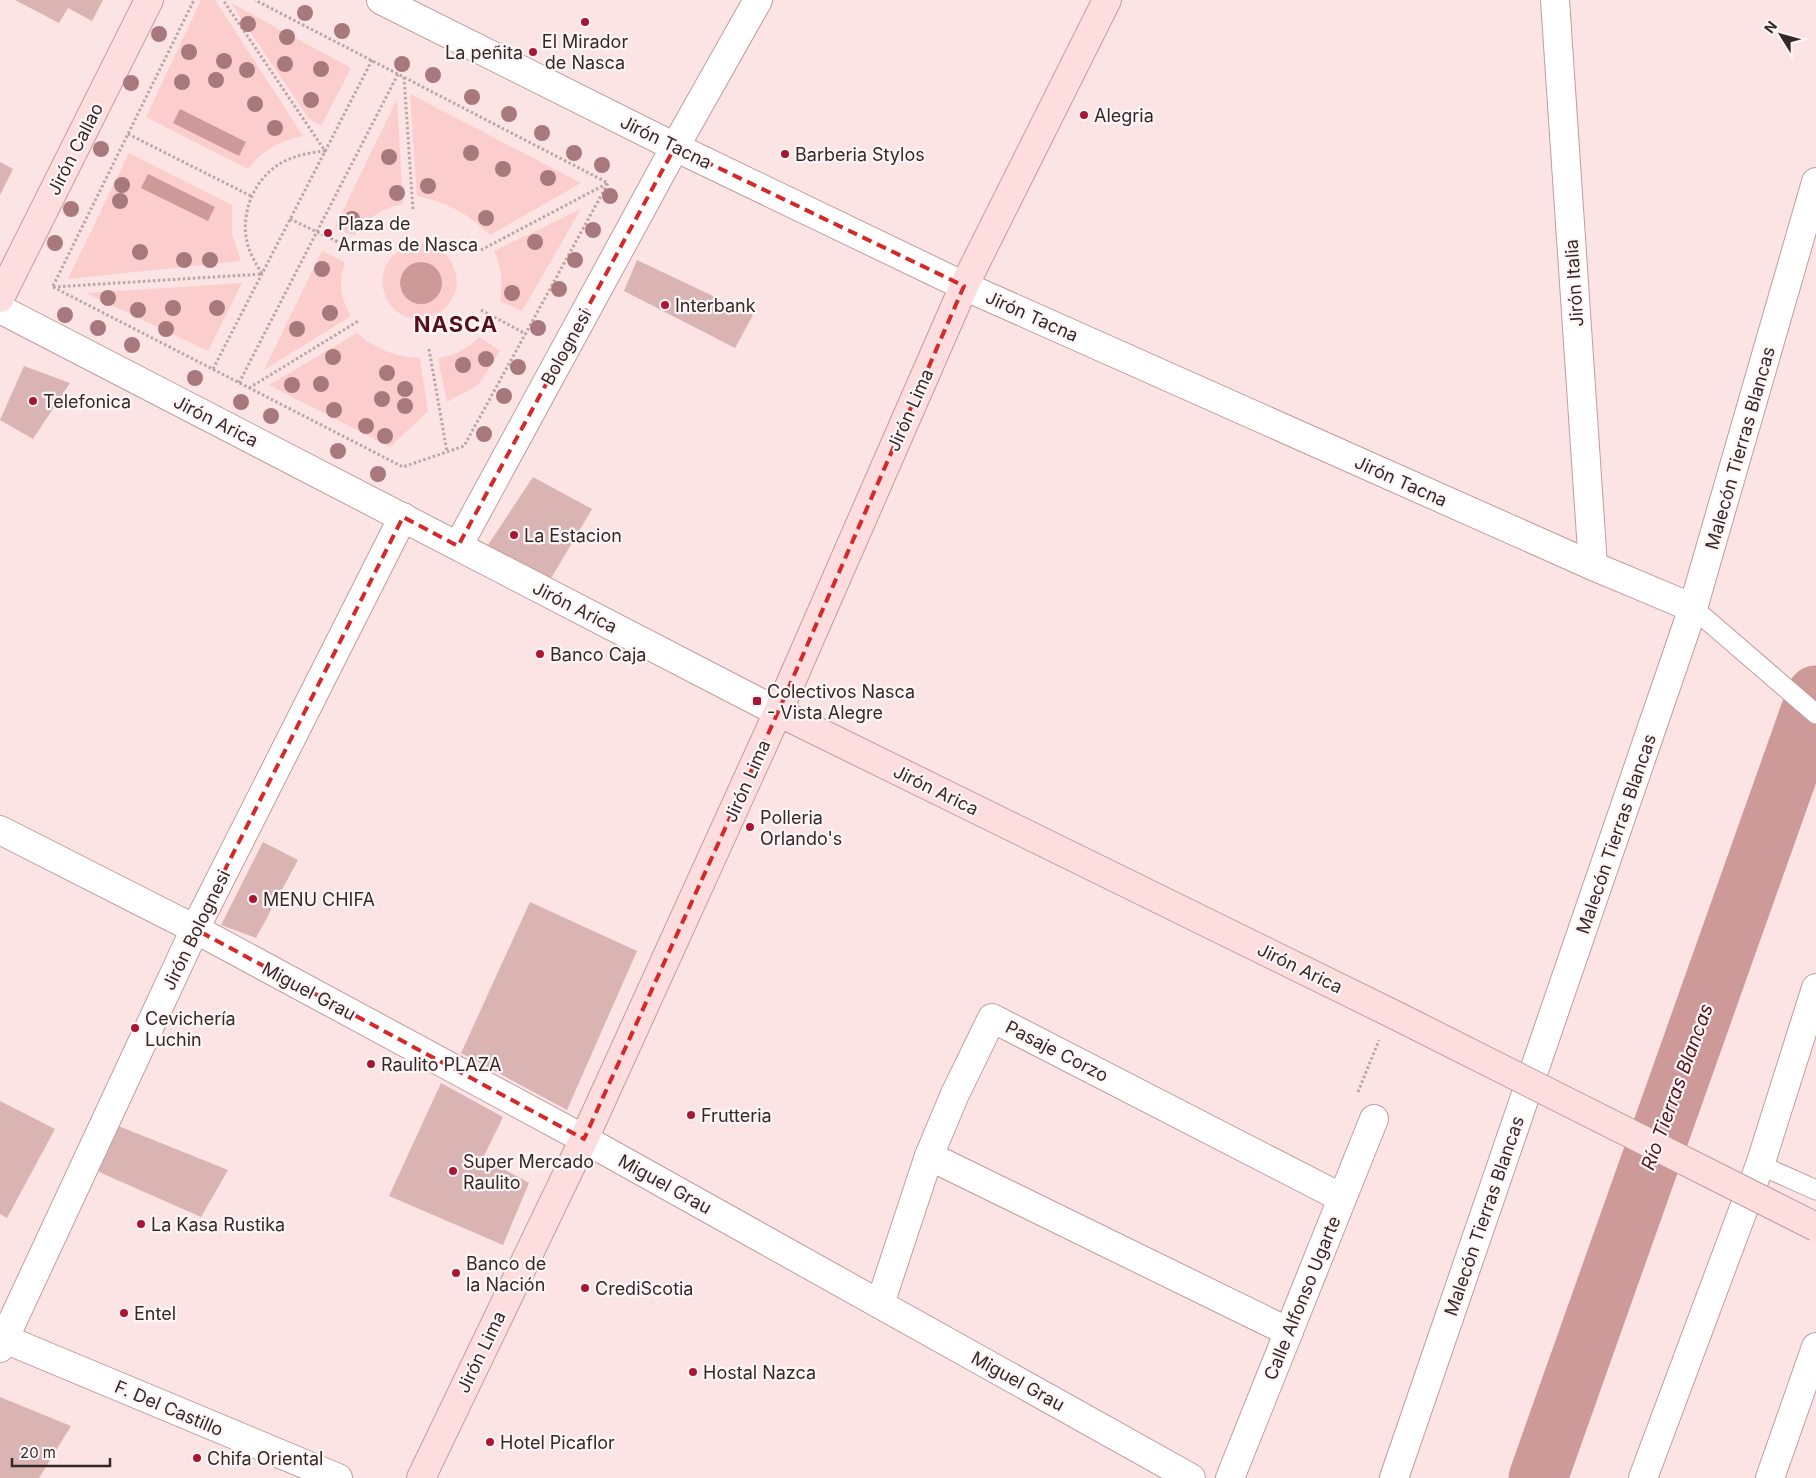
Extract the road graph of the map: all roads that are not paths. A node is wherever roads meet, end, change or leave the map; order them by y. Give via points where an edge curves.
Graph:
1 (149, 0) edge
2 (380, 0) edge
3 (758, 0) edge
4 (1108, 0) edge
5 (1555, 0) edge
6 (675, 147) junction
7 (1816, 182) edge
8 (964, 286) junction
9 (0, 298) edge
10 (0, 310) edge
11 (404, 517) junction
12 (458, 546) junction
13 (1593, 566) junction
14 (1693, 608) junction
15 (778, 712) junction
16 (1816, 714) edge
17 (0, 830) edge
18 (195, 930) junction
19 (1816, 988) edge
20 (1365, 1109) road end
21 (584, 1139) junction
22 (929, 1156) junction
23 (1760, 1165) junction
24 (1816, 1190) edge
25 (1342, 1198) junction
26 (1816, 1227) edge
27 (880, 1304) junction
28 (1288, 1332) junction
29 (2, 1342) edge
30 (1816, 1347) edge
31 (338, 1478) edge
32 (421, 1478) edge
33 (1191, 1478) edge
34 (1230, 1478) edge
35 (1394, 1478) edge
36 (1643, 1478) edge
37 (1770, 1478) edge

1 - 9 street, Jirón Callao
2 - 6 street, Jirón Tacna
3 - 6 street
4 - 8 street, Jirón Lima
5 - 13 street, Jirón Italia
6 - 8 street, Jirón Tacna
6 - 12 street, Bolognesi
7 - 14 street, Malecón Tierras Blancas
8 - 13 street, Jirón Tacna
8 - 15 street, Jirón Lima
10 - 11 street, Jirón Arica
11 - 12 street, Jirón Arica
11 - 18 street, Jirón Bolognesi
12 - 15 street, Jirón Arica
13 - 14 street, Jirón Tacna
14 - 16 lane
14 - 35 street, Malecón Tierras Blancas
15 - 21 street, Jirón Lima
15 - 26 street, Jirón Arica, bridge via 1393,1014
17 - 18 street, Miguel Grau
18 - 21 street, Miguel Grau
18 - 29 street, Jirón Bolognesi
19 - 23 street
20 - 25 street, Calle Alfonso Ugarte
21 - 27 street, Miguel Grau
21 - 32 street, Jirón Lima
22 - 25 street, Pasaje Corzo via 992,1018
22 - 27 street, Pasaje Corzo
22 - 28 street
23 - 24 lane
23 - 36 street
25 - 28 street, Calle Alfonso Ugarte
27 - 33 street, Miguel Grau
28 - 34 street, Calle Alfonso Ugarte
29 - 31 street, F. Del Castillo
30 - 37 street

